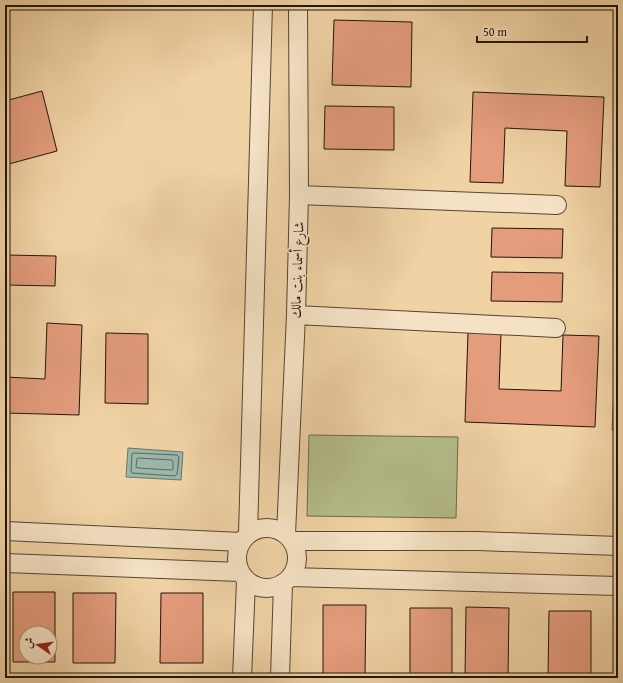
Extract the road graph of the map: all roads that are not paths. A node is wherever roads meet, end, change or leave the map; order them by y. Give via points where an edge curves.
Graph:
1 (263, 5) edge
2 (298, 5) edge
3 (299, 195) junction
4 (556, 205) dead end
5 (296, 315) junction
6 (556, 328) dead end
7 (5, 531) edge
8 (245, 538) junction
9 (289, 538) junction
10 (618, 546) edge
11 (5, 563) edge
12 (243, 576) junction
13 (287, 580) junction
14 (618, 586) edge
15 (242, 678) edge
16 (280, 678) edge

1 - 8 street
2 - 3 street, شارع أسماء بنت مالك
3 - 4 street
3 - 5 street, شارع أسماء بنت مالك
5 - 6 street
5 - 9 street, شارع أسماء بنت مالك
7 - 8 street
8 - 9 street via 258,529 268,528 277,530
8 - 12 street via 237,551 236,562
9 - 10 street
9 - 13 street via 296,550 297,560 295,569
11 - 12 street
12 - 13 street via 255,586 265,588 274,587
12 - 15 street
13 - 14 street
13 - 16 street

